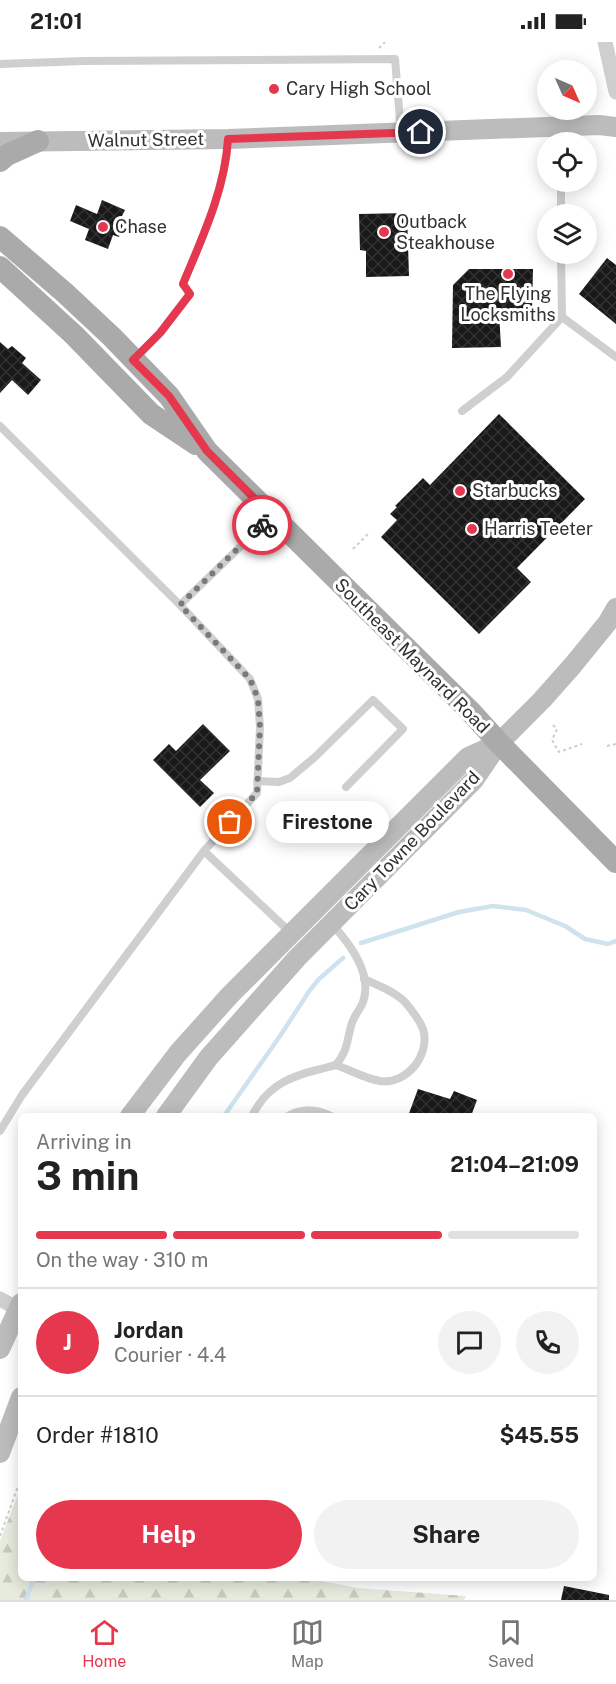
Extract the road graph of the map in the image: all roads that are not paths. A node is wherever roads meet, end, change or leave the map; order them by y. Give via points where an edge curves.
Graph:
1 (605, 42) edge
2 (0, 64) edge
3 (616, 92) edge
4 (616, 127) edge
5 (572, 132) edge
6 (401, 133) junction
7 (537, 135) edge
8 (228, 139) junction
9 (0, 141) edge
10 (38, 141) junction
11 (0, 161) edge
12 (0, 237) edge
13 (561, 264) edge
14 (0, 267) edge
15 (562, 317) junction
16 (616, 357) edge
17 (133, 360) junction
18 (462, 411) dead end
19 (0, 426) edge
20 (207, 451) junction
21 (272, 516) junction
22 (180, 605) junction
23 (616, 608) edge
24 (499, 743) junction
25 (257, 781) junction
26 (346, 787) dead end
27 (204, 851) junction
28 (616, 862) edge
29 (332, 923) junction
30 (292, 934) junction
31 (364, 979) junction
32 (336, 1065) junction
33 (132, 1113) edge
34 (168, 1113) edge
35 (255, 1113) edge
36 (293, 1113) edge
37 (325, 1113) edge
38 (0, 1131) edge
39 (0, 1299) edge
40 (18, 1306) edge
41 (18, 1311) edge
42 (7, 1336) edge
43 (18, 1405) edge
44 (0, 1453) edge

1 - 3 street
2 - 6 lane via 395,59
4 - 5 main road, Walnut Street via 599,125
6 - 7 main road, Walnut Street
6 - 8 main road, Walnut Street
8 - 10 main road, Walnut Street
8 - 17 lane via 227,162 218,195 183,284 190,294
9 - 10 main road, Walnut Street
10 - 11 main road
12 - 17 main road, Southeast Maynard Road via 65,293
13 - 15 lane
14 - 20 main road, Southeast Maynard Road via 74,334 151,414
15 - 16 lane
15 - 18 lane via 507,377
17 - 20 main road, Southeast Maynard Road via 169,396
19 - 22 lane
20 - 21 main road, Southeast Maynard Road
21 - 22 lane
21 - 24 main road, Southeast Maynard Road
22 - 25 lane via 250,679 258,699 260,727
23 - 24 main road via 573,665
24 - 28 main road, Southeast Maynard Road
24 - 29 main road, Cary Towne Boulevard via 474,780
24 - 30 main road, Cary Towne Boulevard via 468,757
25 - 26 lane via 290,778 373,700 403,729
25 - 27 lane via 257,793
27 - 30 lane
27 - 38 lane via 22,1095
29 - 31 lane via 360,964
29 - 34 main road, Cary Towne Boulevard via 209,1057
30 - 33 main road, Cary Towne Boulevard via 178,1053
31 - 32 lane via 363,1001 352,1021 346,1052
31 - 32 lane via 404,1002 423,1029 424,1048 413,1071 395,1079 381,1081
32 - 35 lane via 291,1077 261,1100
36 - 37 lane
39 - 40 street
41 - 42 main road
43 - 44 main road

